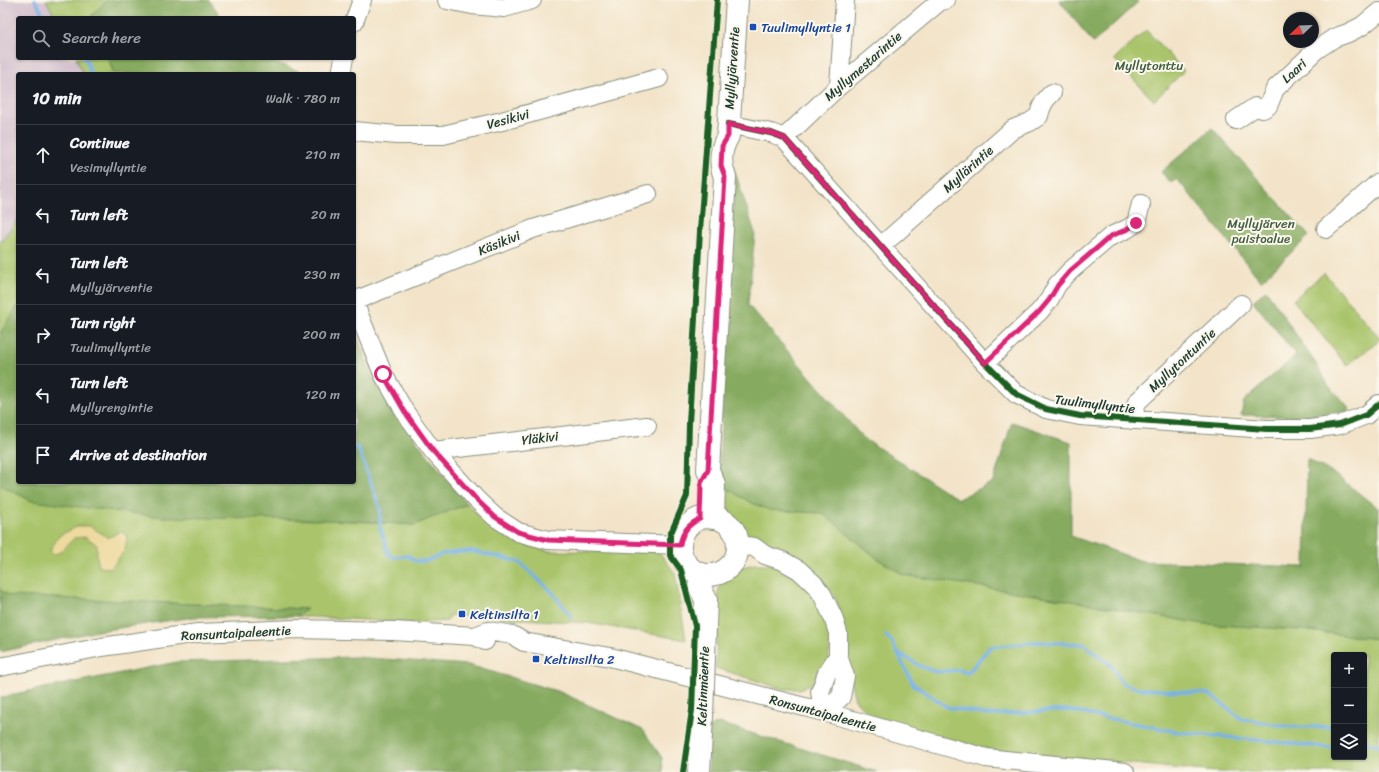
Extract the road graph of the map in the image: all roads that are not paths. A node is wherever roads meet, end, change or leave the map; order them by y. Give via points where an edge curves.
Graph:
1 (362, 0) edge
2 (447, 0) edge
3 (532, 0) edge
4 (737, 0) edge
5 (845, 0) edge
6 (946, 0) edge
7 (1379, 12) edge
8 (356, 16) edge
9 (344, 60) edge
10 (341, 72) edge
11 (659, 78) dead end
12 (840, 86) junction
13 (1052, 93) dead end
14 (1236, 120) dead end
15 (728, 130) junction
16 (356, 132) edge
17 (784, 138) junction
18 (1379, 182) edge
19 (648, 194) dead end
20 (1141, 204) dead end
21 (1326, 229) dead end
22 (881, 246) junction
23 (356, 301) edge
24 (1241, 304) dead end
25 (356, 307) edge
26 (985, 363) junction
27 (1375, 414) edge
28 (1132, 420) junction
29 (647, 426) dead end
30 (433, 451) junction
31 (707, 518) junction
32 (680, 545) junction
33 (737, 550) junction
34 (707, 574) junction
35 (0, 667) edge
36 (824, 712) junction
37 (698, 772) edge
38 (1124, 772) edge

1 - 8 street
2 - 3 street via 472,6 504,8
4 - 15 main road, Myllyjärventie
5 - 12 street
6 - 12 street, Myllymestarintie via 940,1
7 - 14 street, Laari via 1362,26 1334,38 1316,50 1275,89 1268,106 1263,109 1255,107
9 - 10 street
11 - 16 street, Vesikivi via 443,135
12 - 17 street, Myllymestarintie
13 - 22 street, Myllärintie via 1043,103 1039,116 1013,129
15 - 17 street, Tuulimyllyntie via 771,133
15 - 31 main road, Myllyjärventie via 722,146 721,166 725,177 708,470 714,484
17 - 22 street, Tuulimyllyntie
18 - 21 street
19 - 23 street, Käsikivi via 533,229
20 - 26 street via 1136,223 1111,236 1070,271 1039,312
22 - 26 street, Tuulimyllyntie
24 - 28 street, Myllytontuntie via 1137,402
25 - 30 street via 383,374 405,412
26 - 28 street, Tuulimyllyntie via 1016,394 1046,409 1080,416
27 - 28 street, Tuulimyllyntie via 1340,425 1310,429 1267,429
29 - 30 street, Yläkivi
30 - 32 street via 495,517 518,532 548,540
31 - 32 main road via 688,526
31 - 33 main road via 720,519 729,526 737,538
32 - 34 main road via 686,564 695,571
33 - 34 main road via 728,568 719,573
33 - 36 street via 754,547 765,555 783,561 799,570 822,594 838,633 838,656 827,673 820,692
34 - 37 main road, Keltinmäentie, bridge via 712,589 706,600
35 - 36 street, Ronsuntaipaleentie via 102,647 198,633 295,629 393,631 475,636 488,643 509,646 524,642 610,656
36 - 38 street, Ronsuntaipaleentie via 986,758

